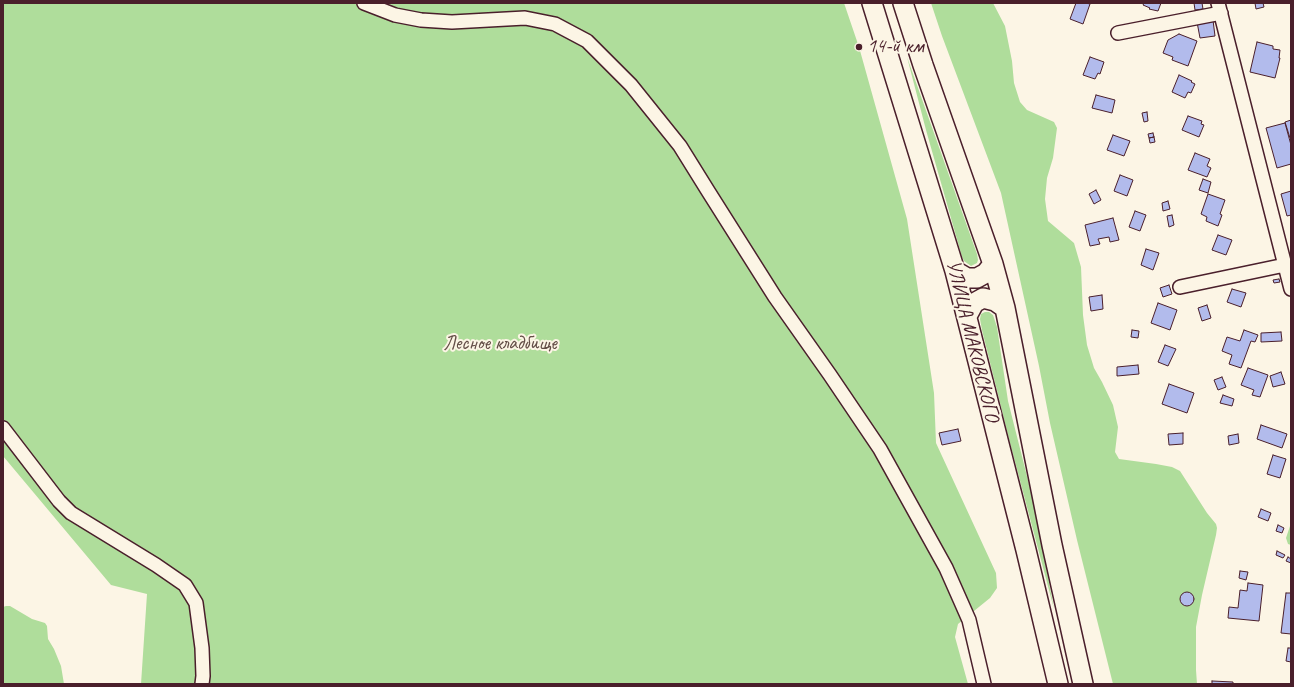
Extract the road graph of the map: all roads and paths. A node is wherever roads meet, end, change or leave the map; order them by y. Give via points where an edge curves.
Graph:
1 (364, 3) edge
2 (872, 3) edge
3 (903, 3) edge
4 (1219, 8) edge
5 (1118, 33) dead end
6 (993, 264) junction
7 (1285, 265) junction
8 (955, 270) junction
9 (1180, 287) dead end
10 (1291, 289) edge
11 (1004, 308) junction
12 (967, 316) junction
13 (3, 428) edge
14 (202, 684) edge
15 (984, 684) edge
16 (1058, 684) edge
17 (1083, 684) edge

1 - 15 street via 395,15 421,20 452,22 525,18 555,24 587,41 631,85 680,146 775,297 880,449 946,568 969,620
2 - 8 highway, УЛИЦА МАКОВСКОГО
3 - 6 highway, УЛИЦА МАКОВСКОГО
4 - 5 street
4 - 7 street
6 - 8 highway via 986,273 977,278 967,278
6 - 11 highway, УЛИЦА МАКОВСКОГО
7 - 9 street
7 - 10 street
8 - 12 highway, УЛИЦА МАКОВСКОГО
11 - 12 highway via 995,301 983,298 974,303
11 - 17 highway, УЛИЦА МАКОВСКОГО via 1050,537
12 - 16 highway, УЛИЦА МАКОВСКОГО
13 - 14 street via 70,513 185,584 196,603 202,648

